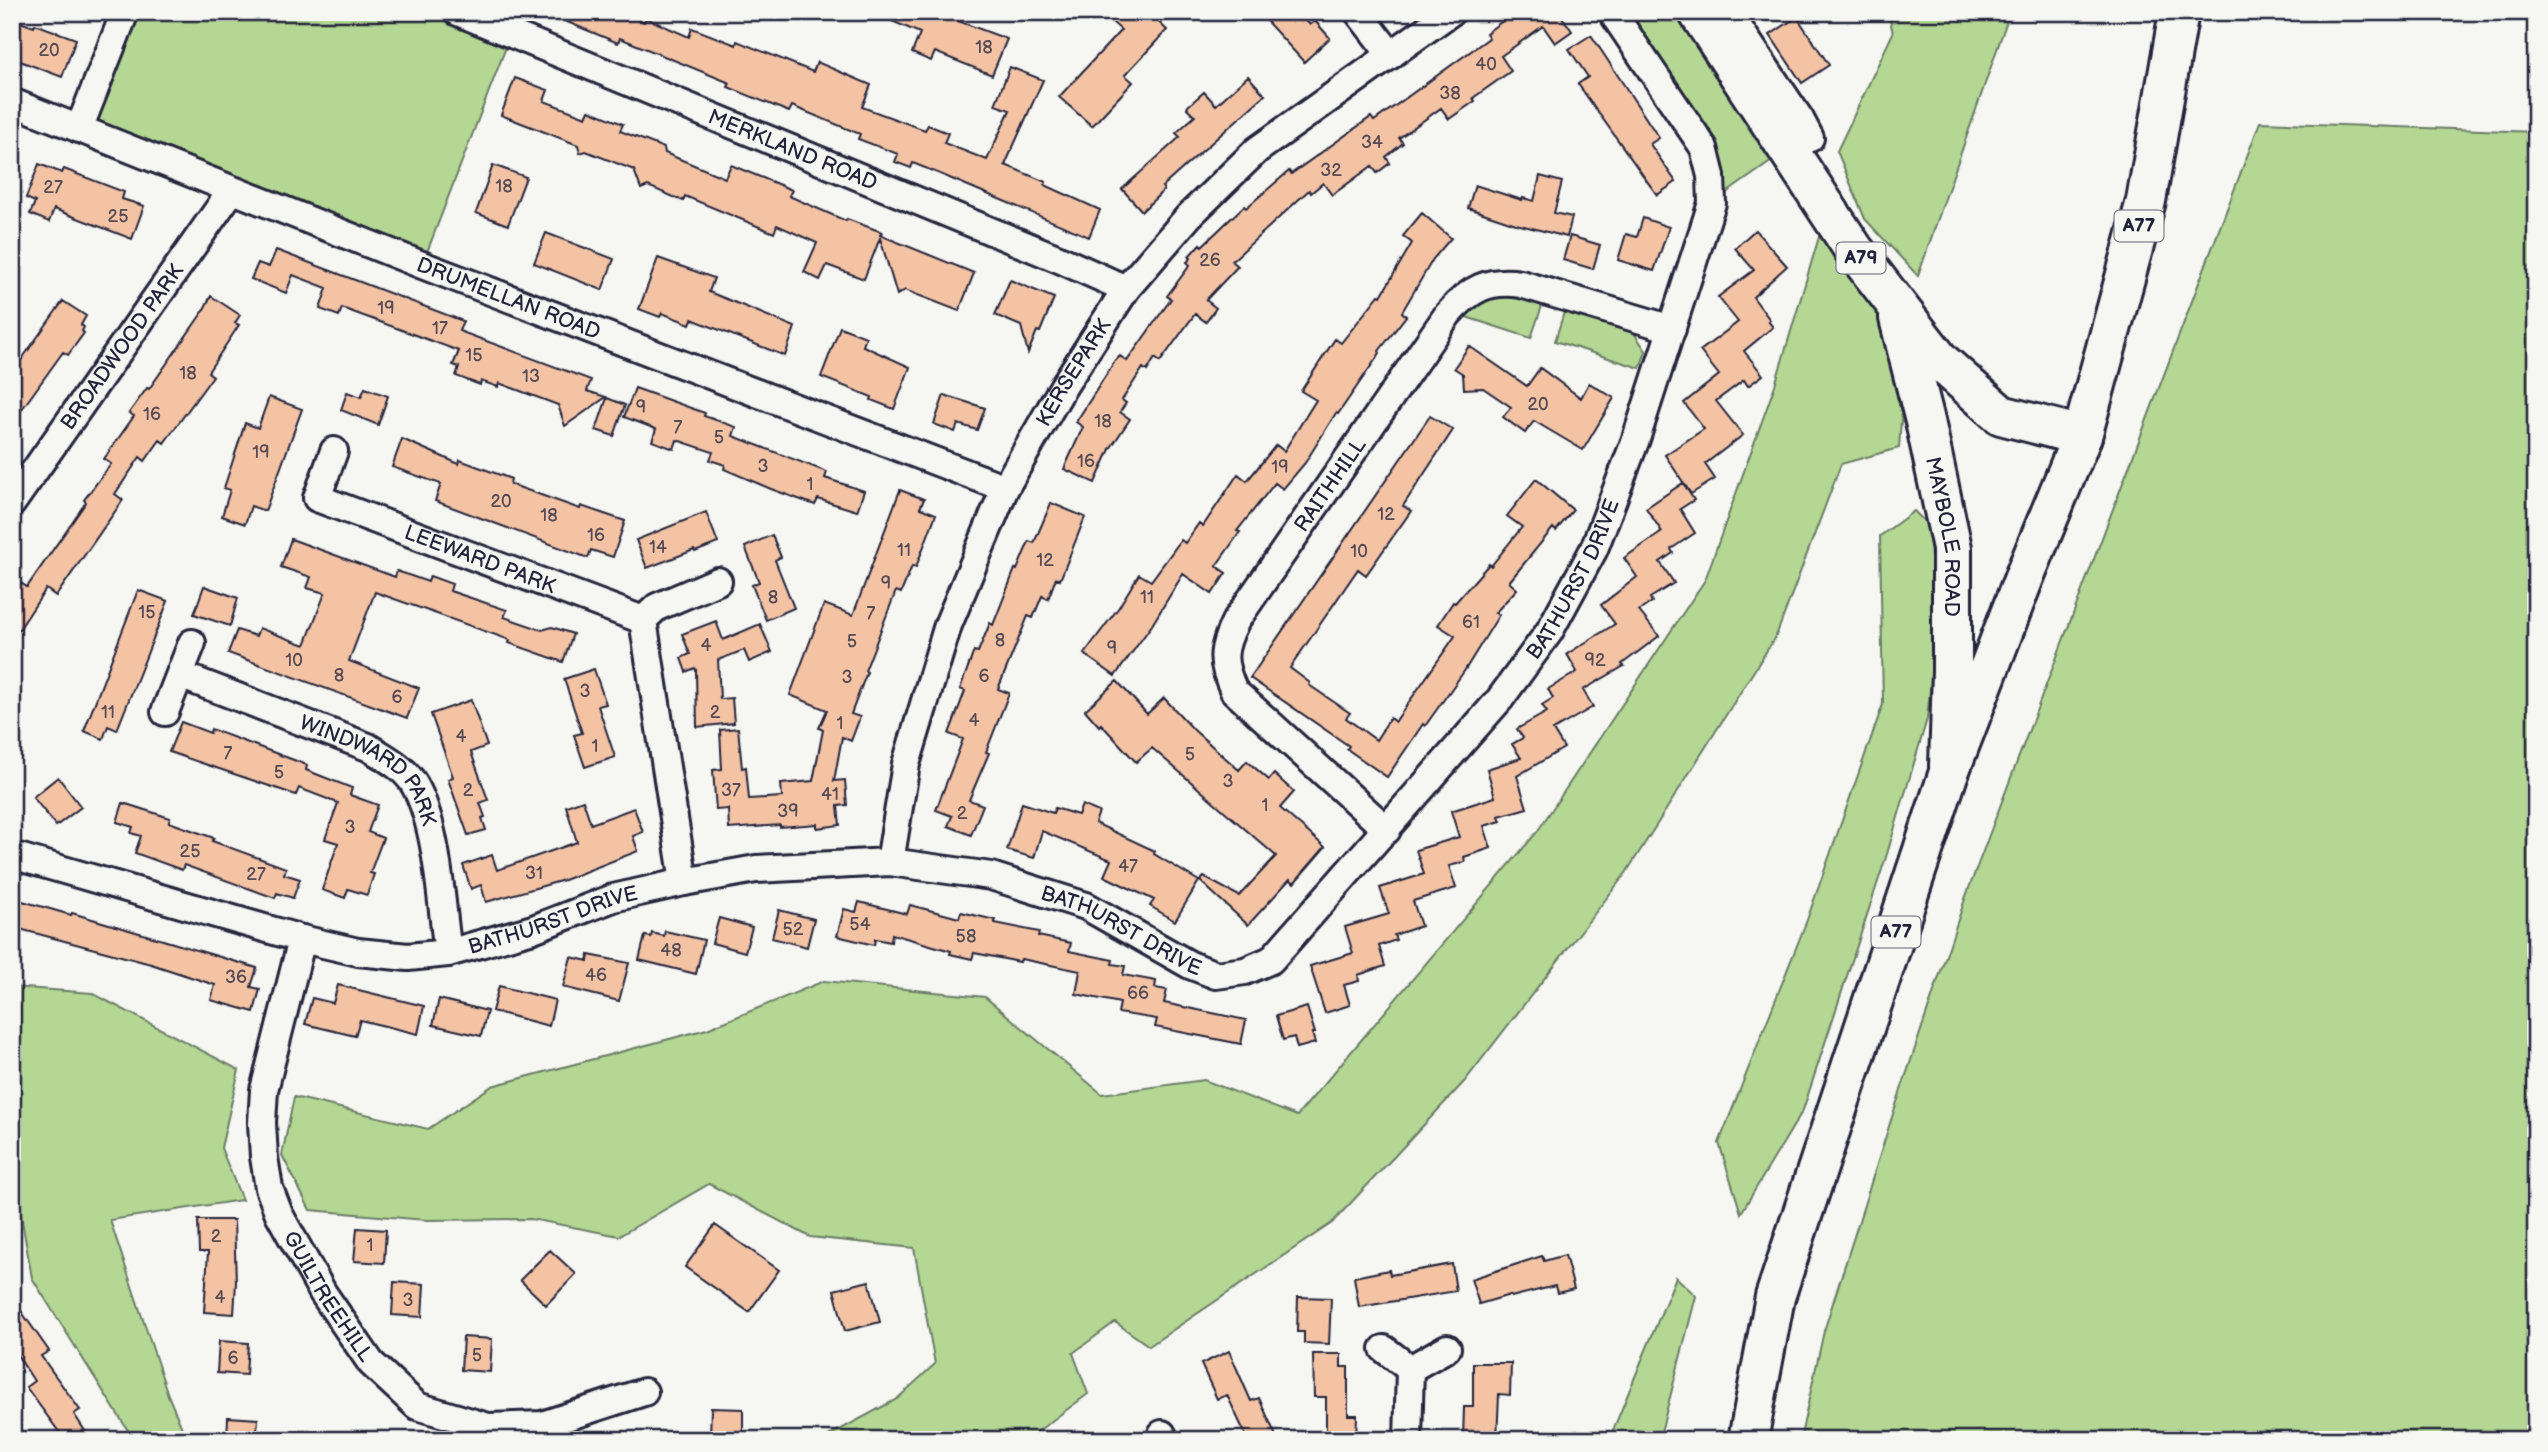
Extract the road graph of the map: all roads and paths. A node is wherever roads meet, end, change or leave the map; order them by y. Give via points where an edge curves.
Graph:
1 (125, 12) edge
2 (458, 12) edge
3 (1358, 12) edge
4 (1451, 12) edge
5 (1612, 12) edge
6 (1698, 12) edge
7 (1728, 12) edge
8 (2179, 12) edge
9 (1391, 55) junction
10 (12, 102) edge
11 (79, 128) junction
12 (1789, 149) junction
13 (232, 190) junction
14 (1126, 289) junction
15 (1896, 303) junction
16 (1672, 329) junction
17 (2082, 436) junction
18 (334, 451) dead end
19 (1005, 488) junction
20 (12, 503) edge
21 (718, 582) dead end
22 (643, 620) junction
23 (192, 643) dead end
24 (180, 675) junction
25 (165, 712) dead end
26 (1948, 775) junction
27 (1387, 830) junction
28 (12, 855) edge
29 (890, 862) junction
30 (684, 882) junction
31 (302, 939) junction
32 (447, 953) junction
33 (1447, 1348) dead end
34 (1384, 1349) dead end
35 (1410, 1369) junction
36 (644, 1392) dead end
37 (1408, 1440) edge
38 (1748, 1440) edge

1 - 11 street
2 - 14 street, MERKLAND ROAD
3 - 9 street
4 - 9 street, KERSEPARK
5 - 16 street, BATHURST DRIVE via 1704,148 1711,176 1713,204
6 - 12 main road, MAYBOLE ROAD / A79
7 - 12 street via 1810,138
8 - 17 main road, A77 via 2146,201
9 - 14 street, KERSEPARK via 1257,150 1189,216
10 - 11 street, DRUMELLAN ROAD
11 - 13 street, DRUMELLAN ROAD
12 - 15 main road, MAYBOLE ROAD / A79 via 1854,250
13 - 19 street, DRUMELLAN ROAD
13 - 20 street, BROADWOOD PARK
14 - 19 street, KERSEPARK
15 - 17 main road, MAYBOLE ROAD / A79 via 1940,361 2001,415
15 - 26 main road, MAYBOLE ROAD / A79 via 1952,548
16 - 27 street, BATHURST DRIVE via 1594,549 1549,632 1500,699
16 - 27 street, RAITHHILL via 1521,284 1490,284 1466,294 1235,622 1223,646 1224,670 1234,691
17 - 26 main road, A77
18 - 22 street, LEEWARD PARK via 314,505
19 - 29 street, KERSEPARK via 948,625 906,764
21 - 22 street via 656,607
22 - 30 street
23 - 24 street
24 - 25 street
24 - 32 street, WINDWARD PARK via 368,747 394,763 413,783 428,827
26 - 38 main road, A77 via 1775,1297
27 - 29 street, BATHURST DRIVE via 1271,960 1245,971 1216,975 1086,906 991,876
28 - 31 street, BATHURST DRIVE
29 - 30 street, BATHURST DRIVE via 755,869
30 - 32 street, BATHURST DRIVE via 613,898 533,929
31 - 32 street, BATHURST DRIVE via 408,957
31 - 36 street, GUILTREEHILL via 264,1090 262,1123 269,1188 323,1293 371,1363 417,1406 488,1427 542,1425
33 - 35 street
34 - 35 street
35 - 37 street

